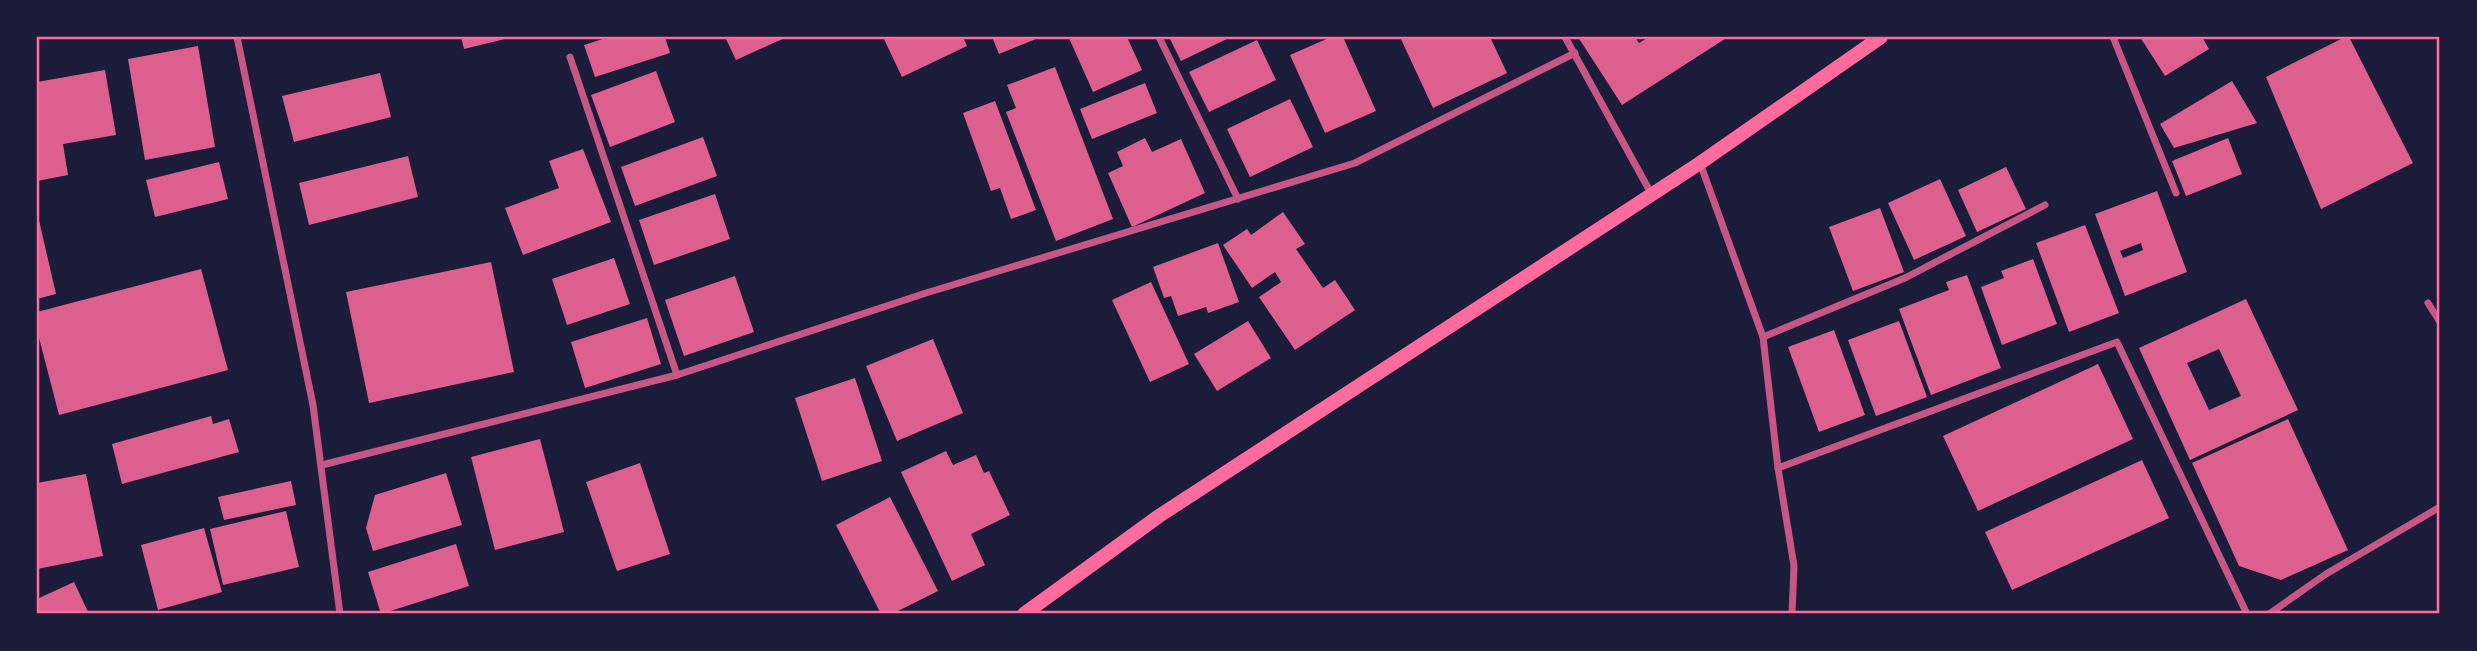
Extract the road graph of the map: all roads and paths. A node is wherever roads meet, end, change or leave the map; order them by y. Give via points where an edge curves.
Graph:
1 (237, 37) edge
2 (1159, 37) edge
3 (1564, 37) edge
4 (1881, 37) edge
5 (2113, 37) edge
6 (1575, 53) junction
7 (570, 57) dead end
8 (1700, 163) junction
9 (2176, 193) dead end
10 (1652, 195) junction
11 (1238, 198) junction
12 (2045, 205) dead end
13 (2428, 303) dead end
14 (2440, 322) edge
15 (1763, 337) junction
16 (677, 375) junction
17 (322, 465) junction
18 (1778, 467) junction
19 (2440, 507) edge
20 (340, 614) edge
21 (1024, 614) edge
22 (1792, 614) edge
23 (2247, 614) edge
24 (2269, 614) edge

1 - 17 street
2 - 11 street
3 - 6 street
4 - 8 main road
5 - 9 street
6 - 10 street
6 - 11 street via 1355,163
7 - 16 street
8 - 10 main road
8 - 15 street
10 - 21 main road via 1159,516
11 - 16 street
12 - 15 street via 1905,278
13 - 14 street
15 - 18 street
16 - 17 street
17 - 20 street
18 - 22 street via 1794,566
18 - 23 street via 2117,342
19 - 24 street via 2326,574

